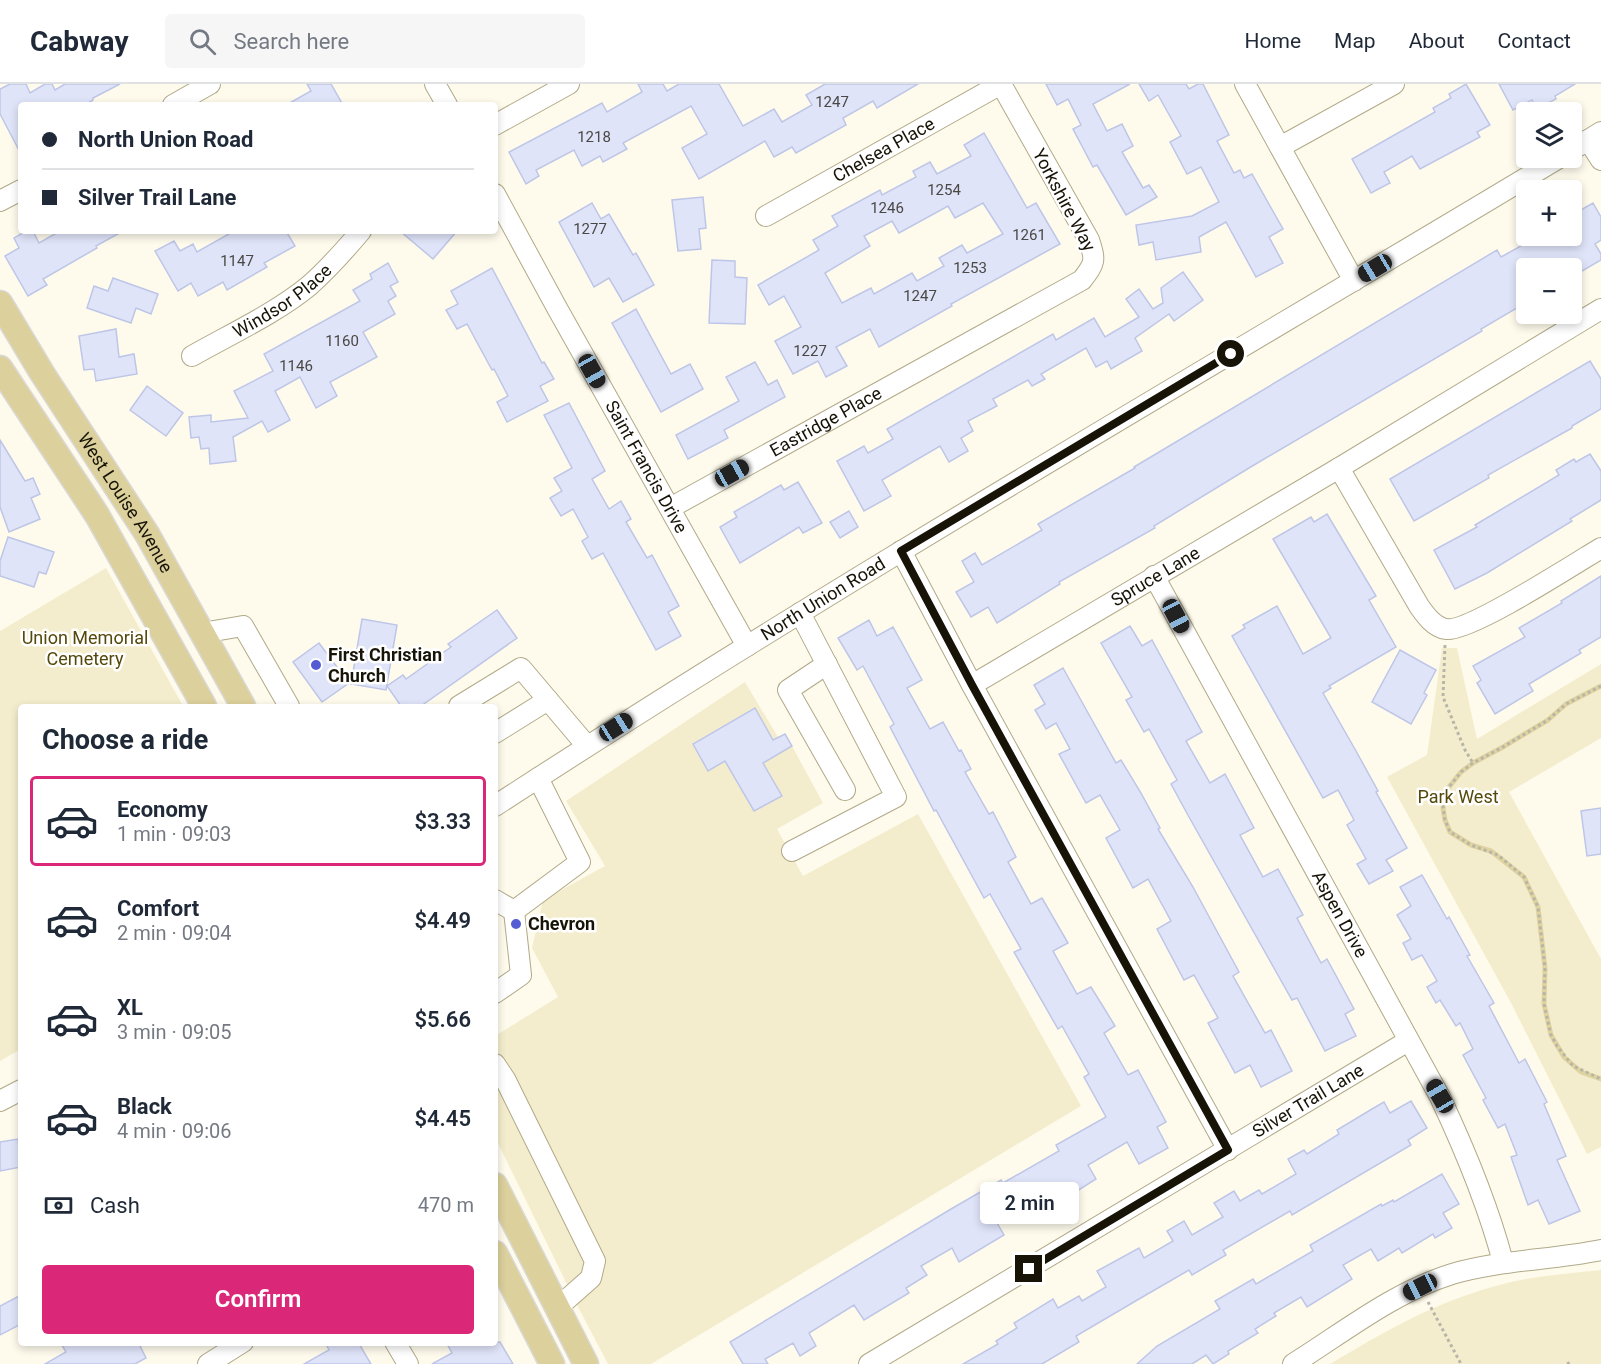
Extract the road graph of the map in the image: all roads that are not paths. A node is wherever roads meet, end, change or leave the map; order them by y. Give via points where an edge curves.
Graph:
1 (210, 84) edge
2 (435, 84) edge
3 (569, 84) edge
4 (1001, 84) edge
5 (1245, 84) edge
6 (1394, 84) edge
7 (178, 102) edge
8 (445, 102) edge
9 (498, 123) edge
10 (1587, 141) edge
11 (1280, 147) junction
12 (1601, 160) edge
13 (1542, 168) edge
14 (18, 192) edge
15 (498, 200) edge
16 (0, 201) edge
17 (766, 216) dead end
18 (358, 234) edge
19 (1354, 281) junction
20 (0, 303) edge
21 (1601, 309) edge
22 (983, 335) joint
23 (192, 356) dead end
24 (0, 368) edge
25 (1339, 468) junction
26 (670, 508) junction
27 (1601, 548) edge
28 (901, 551) junction
29 (1154, 576) junction
30 (800, 613) junction
31 (202, 633) junction
32 (747, 646) junction
33 (827, 664) junction
34 (972, 685) junction
35 (548, 700) junction
36 (203, 704) edge
37 (242, 704) edge
38 (288, 704) edge
39 (462, 704) edge
40 (498, 731) edge
41 (587, 746) junction
42 (538, 778) junction
43 (845, 790) dead end
44 (498, 804) edge
45 (792, 851) dead end
46 (498, 902) edge
47 (514, 911) junction
48 (498, 991) edge
49 (1408, 1041) junction
50 (498, 1068) edge
51 (18, 1092) edge
52 (0, 1101) edge
53 (1228, 1150) junction
54 (498, 1191) edge
55 (1601, 1250) edge
56 (498, 1259) edge
57 (1503, 1262) junction
58 (558, 1308) junction
59 (237, 1346) edge
60 (397, 1346) edge
61 (208, 1364) edge
62 (408, 1364) edge
63 (552, 1364) edge
64 (586, 1364) edge
65 (869, 1364) edge
66 (1293, 1364) edge

1 - 7 street
2 - 8 street
3 - 9 street
4 - 17 street, Chelsea Place
4 - 22 street, Yorkshire Way via 1089,240 1095,258 1082,280
5 - 11 street
6 - 11 street
10 - 12 street
11 - 19 street
13 - 19 street, North Union Road
14 - 16 street
15 - 26 street, Saint Francis Drive
18 - 23 street, Windsor Place via 309,286
19 - 28 street, North Union Road
20 - 31 main road, West Louise Avenue via 147,534
21 - 25 street, Spruce Lane
22 - 26 street, Eastridge Place
24 - 36 main road, West Louise Avenue via 97,515
25 - 27 street via 1419,606 1432,623 1446,629 1460,628 1496,610
25 - 29 street, Spruce Lane
26 - 32 street, Saint Francis Drive
28 - 30 street, North Union Road
28 - 34 street
29 - 34 street, Spruce Lane
29 - 49 street, Aspen Drive
30 - 32 street, North Union Road
30 - 33 street
31 - 37 main road, West Louise Avenue
31 - 38 street via 243,626
32 - 41 street, North Union Road
33 - 43 street via 788,690
33 - 45 street via 896,797
34 - 53 street
35 - 39 street via 521,668
35 - 40 street
35 - 41 street
41 - 42 street, North Union Road
42 - 44 street, North Union Road
42 - 47 street via 580,862
46 - 47 street
47 - 48 street via 521,975
49 - 53 street, Silver Trail Lane
49 - 57 street, Aspen Drive via 1440,1096 1466,1153
50 - 58 street via 595,1261 591,1278
51 - 52 street
53 - 65 street, Silver Trail Lane
54 - 58 main road
55 - 57 street
56 - 63 main road
57 - 66 street via 1420,1287
58 - 64 main road
59 - 61 street
60 - 62 street

